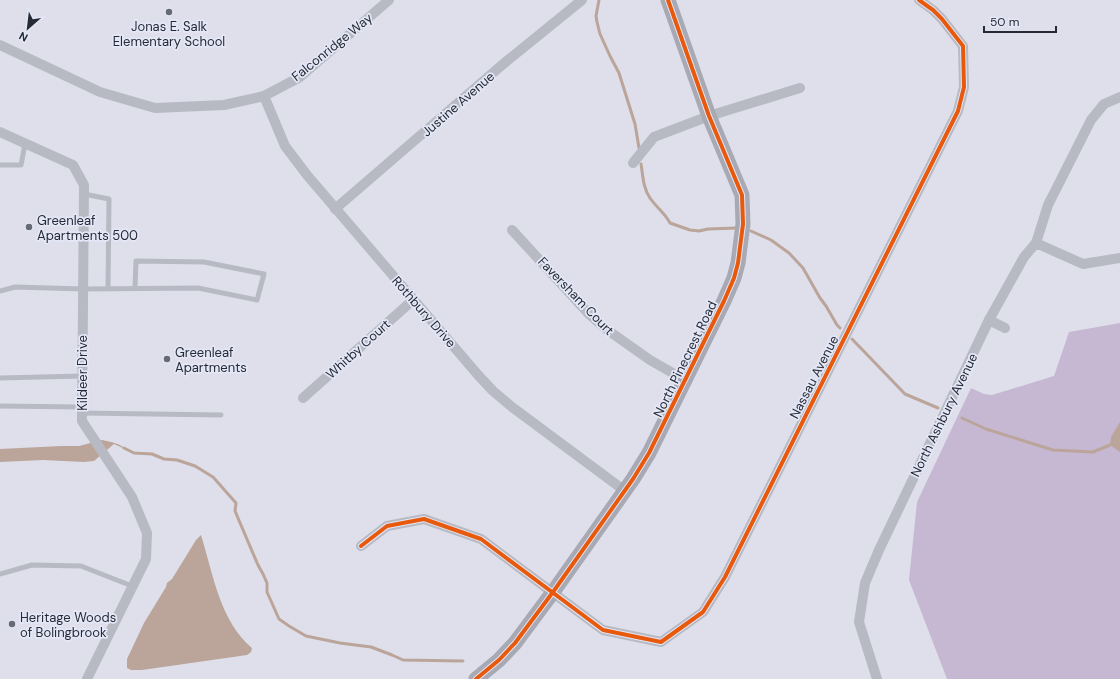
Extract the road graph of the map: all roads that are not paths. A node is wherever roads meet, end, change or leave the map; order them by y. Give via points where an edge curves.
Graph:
1 (389, 0) edge
2 (582, 0) edge
3 (668, 0) edge
4 (919, 0) edge
5 (0, 46) edge
6 (800, 88) dead end
7 (264, 96) junction
8 (1120, 97) edge
9 (709, 116) junction
10 (0, 132) edge
11 (25, 144) junction
12 (633, 163) dead end
13 (0, 165) edge
14 (84, 194) junction
15 (335, 209) junction
16 (512, 230) dead end
17 (1036, 244) junction
18 (1120, 258) edge
19 (108, 288) junction
20 (135, 288) junction
21 (83, 289) junction
22 (0, 291) edge
23 (413, 300) junction
24 (989, 320) junction
25 (1005, 328) dead end
26 (82, 376) junction
27 (0, 378) edge
28 (685, 380) junction
29 (303, 398) dead end
30 (0, 406) edge
31 (82, 410) junction
32 (221, 415) dead end
33 (625, 491) junction
34 (362, 546) dead end
35 (0, 574) edge
36 (132, 586) junction
37 (553, 592) junction
38 (87, 679) edge
39 (476, 679) edge
40 (877, 679) edge

1 - 7 street, Falconridge Way via 300,77
2 - 15 street, Justine Avenue
3 - 9 street, North Pinecrest Road
4 - 37 street, Nassau Avenue via 942,19 963,46 964,87 958,111 714,595 703,612 661,642 603,630
5 - 7 street, Falconridge Way via 100,92 155,108 224,105
6 - 9 street
7 - 15 street, Rothbury Drive via 285,146
8 - 17 street via 1104,104 1091,120 1048,205
9 - 12 street via 654,137
9 - 28 street, North Pinecrest Road via 742,195 743,224 734,278
10 - 11 street, Kildeer Drive
11 - 13 lane via 21,165
11 - 14 street, Kildeer Drive via 73,165 84,184
14 - 19 lane via 109,199
14 - 21 street, Kildeer Drive
15 - 23 street, Rothbury Drive
16 - 28 street, Faversham Court via 606,328 650,360
17 - 18 street via 1083,264
17 - 24 street, North Ashbury Avenue via 1024,257
19 - 20 lane
19 - 21 lane
20 - 20 lane via 136,261 204,262 264,274 257,300 198,288
21 - 22 lane via 15,287
21 - 26 street, Kildeer Drive
23 - 29 street, Whitby Court
23 - 33 street, Rothbury Drive via 493,391
24 - 25 street
24 - 40 street, North Ashbury Avenue via 865,583 859,622
26 - 27 lane
26 - 31 street, Kildeer Drive
28 - 33 street, North Pinecrest Road via 649,453
30 - 31 lane
31 - 32 lane
31 - 36 street, Kildeer Drive via 82,421 132,497 148,533 146,559
33 - 37 street, North Pinecrest Road
34 - 37 street, Nassau Avenue via 388,526 424,519 481,539
35 - 36 lane via 32,565 81,566
36 - 38 street, Kildeer Drive
37 - 39 street, North Pinecrest Road via 515,643

